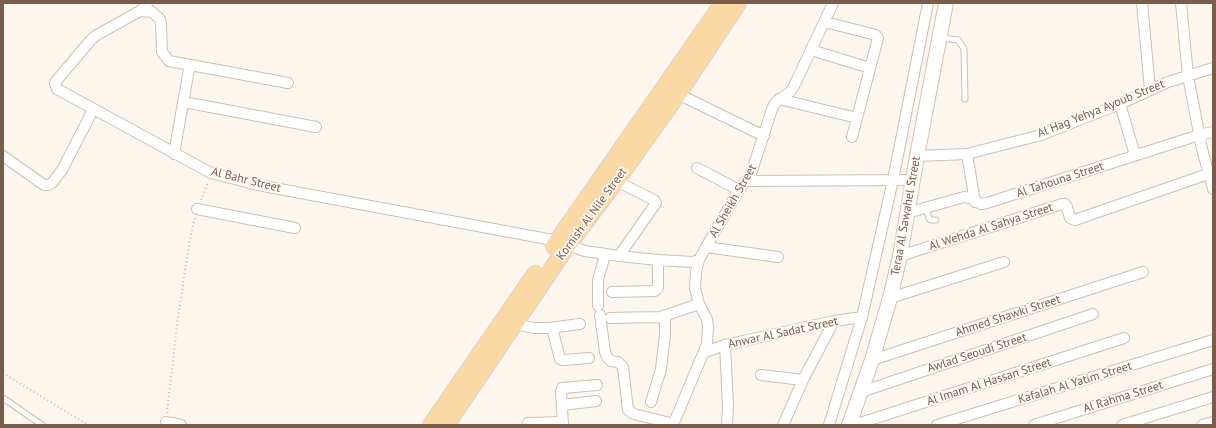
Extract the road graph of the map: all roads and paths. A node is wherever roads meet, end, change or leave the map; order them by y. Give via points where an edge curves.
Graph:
1 (148, 3) edge
2 (723, 3) edge
3 (738, 3) edge
4 (833, 3) edge
5 (946, 3) edge
6 (1142, 3) edge
7 (1182, 3) edge
8 (925, 4) edge
9 (140, 11) junction
10 (825, 22) junction
11 (940, 37) junction
12 (810, 50) junction
13 (188, 65) junction
14 (870, 68) junction
15 (1213, 68) edge
16 (1188, 76) junction
17 (288, 83) dead end
18 (1150, 89) junction
19 (672, 91) junction
20 (779, 99) junction
21 (965, 99) dead end
22 (184, 102) junction
23 (1120, 104) junction
24 (93, 110) junction
25 (857, 118) junction
26 (316, 127) dead end
27 (1213, 132) edge
28 (1199, 135) junction
29 (764, 136) junction
30 (852, 137) dead end
31 (174, 154) junction
32 (968, 154) junction
33 (1135, 155) junction
34 (3, 156) edge
35 (917, 156) junction
36 (697, 168) dead end
37 (211, 173) junction
38 (1208, 174) junction
39 (893, 180) junction
40 (912, 180) junction
41 (616, 181) junction
42 (746, 181) junction
43 (1213, 189) edge
44 (739, 190) junction
45 (975, 202) junction
46 (925, 207) junction
47 (197, 209) junction
48 (907, 213) junction
49 (936, 220) dead end
50 (295, 228) dead end
51 (563, 243) junction
52 (706, 247) junction
53 (605, 255) junction
54 (619, 256) junction
55 (900, 256) junction
56 (778, 257) dead end
57 (658, 260) junction
58 (699, 260) junction
59 (1004, 262) dead end
60 (1144, 272) dead end
61 (612, 292) dead end
62 (890, 298) junction
63 (699, 304) junction
64 (602, 313) junction
65 (1093, 314) dead end
66 (665, 316) junction
67 (862, 317) junction
68 (834, 321) junction
69 (514, 324) junction
70 (580, 324) dead end
71 (552, 328) junction
72 (1124, 338) dead end
73 (1213, 340) edge
74 (725, 345) junction
75 (705, 352) junction
76 (590, 358) dead end
77 (872, 360) junction
78 (1213, 368) edge
79 (3, 373) edge
80 (761, 375) dead end
81 (804, 380) junction
82 (469, 381) junction
83 (597, 385) dead end
84 (861, 392) junction
85 (1213, 397) edge
86 (3, 398) edge
87 (596, 401) dead end
88 (651, 402) dead end
89 (562, 405) junction
90 (166, 422) joint
91 (1213, 422) edge
92 (528, 423) dead end
93 (563, 423) edge
94 (42, 425) edge
95 (88, 425) edge
96 (181, 425) edge
97 (431, 425) edge
98 (446, 425) edge
99 (673, 425) edge
100 (727, 425) edge
101 (784, 425) edge
102 (830, 425) edge
103 (849, 425) edge
104 (854, 425) edge
105 (937, 425) edge
106 (1034, 425) edge
107 (1122, 425) edge
108 (1202, 425) edge

1 - 9 street, Al Bahr Street
2 - 19 main road, Kornish Al Nile Street
3 - 19 main road, Kornish Al Nile Street
4 - 10 street, Al Sheikh Street
5 - 11 main road, Teraa Al Sawahel Street
6 - 18 street
7 - 16 street
8 - 39 street, Teraa Al Sawahel Street
9 - 13 street via 152,12 160,18 162,52 169,61
9 - 24 street, Al Bahr Street via 95,36 55,83 59,91
10 - 12 street, Al Sheikh Street
10 - 14 street via 878,36
11 - 21 lane via 958,40 964,49
11 - 35 main road, Teraa Al Sawahel Street
12 - 14 street
12 - 20 street, Al Sheikh Street via 794,86
13 - 17 street
13 - 22 street
14 - 25 street
15 - 16 street, Al Hag Yehya Ayoub Street
16 - 18 street, Al Hag Yehya Ayoub Street
16 - 28 street
18 - 23 street, Al Hag Yehya Ayoub Street
19 - 29 street
19 - 41 main road, Kornish Al Nile Street
19 - 51 main road, Kornish Al Nile Street
20 - 25 street
20 - 29 street, Al Sheikh Street via 772,108
22 - 26 street
22 - 31 street
23 - 32 street, Al Hag Yehya Ayoub Street via 1041,135
23 - 33 street
24 - 31 street, Al Bahr Street
24 - 34 street via 62,170 52,183 44,185
25 - 30 street
27 - 28 street, Al Tahouna Street
28 - 33 street, Al Tahouna Street
28 - 38 street
29 - 42 street, Al Sheikh Street via 754,167
31 - 37 street, Al Bahr Street
32 - 35 street, Al Hag Yehya Ayoub Street
32 - 45 street
33 - 45 street, Al Tahouna Street via 987,203
35 - 40 main road, Teraa Al Sawahel Street
36 - 44 street
37 - 47 path
37 - 51 street, Al Bahr Street via 258,185
38 - 43 street
38 - 55 street, Al Wehda Al Sahya Street via 1075,220 1070,218 1067,207 1062,204
39 - 40 street
39 - 42 street
39 - 67 street, Teraa Al Sawahel Street
40 - 48 main road, Teraa Al Sawahel Street
41 - 51 main road, Kornish Al Nile Street
41 - 54 street via 656,203
42 - 44 street, Al Sheikh Street
44 - 52 street, Al Sheikh Street
45 - 46 street, Al Tahouna Street via 964,197
46 - 48 street, Al Tahouna Street
46 - 49 lane via 930,220
47 - 50 street
47 - 90 path via 178,319
48 - 55 main road, Teraa Al Sawahel Street
51 - 53 street
51 - 69 main road, Kornish Al Nile Street
51 - 82 main road, Kornish Al Nile Street
52 - 56 street
52 - 58 street, Al Sheikh Street
53 - 54 street
53 - 64 street via 598,280
54 - 57 street
55 - 62 main road, Teraa Al Sawahel Street
57 - 58 street
57 - 61 street via 658,288 655,291
58 - 63 street, Al Sheikh Street via 695,280
59 - 62 street
60 - 77 street, Ahmed Shawki Street
62 - 77 main road, Teraa Al Sawahel Street
63 - 66 street
63 - 75 street, Al Sheikh Street via 708,327
64 - 66 street via 654,318
64 - 99 street via 605,352 611,361 618,362 623,367 628,410
65 - 84 street, Awlad Seoudi Street
66 - 88 street via 661,369
67 - 68 street, Anwar Al Sadat Street
67 - 102 street, Teraa Al Sawahel Street
68 - 74 street, Anwar Al Sadat Street
68 - 81 street
69 - 71 street
69 - 82 main road, Kornish Al Nile Street
70 - 71 street
71 - 76 street via 560,359
72 - 104 street, Al Imam Al Hassan Street
73 - 105 street, Kafalah Al Yatim Street
74 - 75 street, Anwar Al Sadat Street
74 - 100 street
75 - 99 street, Al Sheikh Street
77 - 84 main road, Teraa Al Sawahel Street
78 - 106 street, Al Rahma Street
79 - 95 path
80 - 81 street
81 - 101 street
82 - 97 main road, Kornish Al Nile Street
82 - 98 main road, Kornish Al Nile Street
83 - 89 street via 562,388
84 - 103 main road, Teraa Al Sawahel Street
85 - 107 street
86 - 94 lane
87 - 89 street
89 - 93 street
90 - 96 street
91 - 108 street
92 - 93 street

